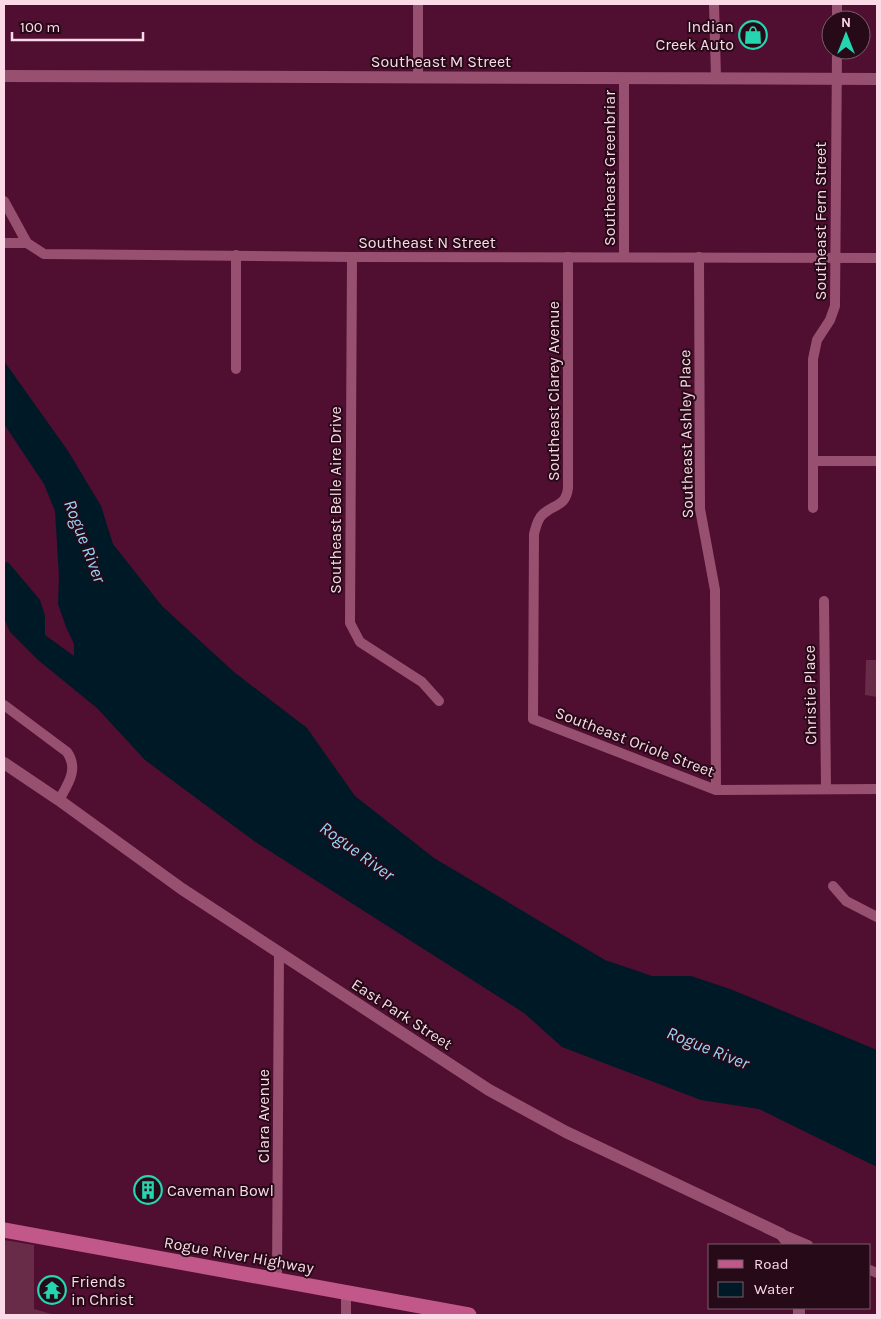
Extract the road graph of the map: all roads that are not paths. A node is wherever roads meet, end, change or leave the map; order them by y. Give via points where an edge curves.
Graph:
1 (418, 4) edge
2 (714, 4) edge
3 (836, 60) edge
4 (4, 76) edge
5 (418, 77) junction
6 (624, 78) junction
7 (716, 78) junction
8 (836, 79) junction
9 (877, 79) edge
10 (4, 202) edge
11 (4, 243) edge
12 (27, 243) junction
13 (236, 255) junction
14 (352, 257) junction
15 (568, 257) junction
16 (624, 257) junction
17 (699, 257) junction
18 (835, 258) junction
19 (877, 258) edge
20 (236, 369) dead end
21 (813, 461) junction
22 (877, 461) edge
23 (813, 508) dead end
24 (824, 601) dead end
25 (439, 701) dead end
26 (4, 705) edge
27 (533, 719) joint
28 (4, 763) edge
29 (826, 788) junction
30 (877, 789) edge
31 (716, 790) junction
32 (59, 800) junction
33 (833, 886) dead end
34 (877, 917) edge
35 (279, 953) junction
36 (4, 1230) edge
37 (781, 1234) junction
38 (789, 1244) edge
39 (806, 1244) edge
40 (277, 1280) junction
41 (346, 1293) junction
42 (346, 1315) edge
43 (469, 1315) edge

1 - 5 street
2 - 7 street
3 - 8 street, Southeast Fern Street
4 - 5 street, Southeast M Street
5 - 6 street, Southeast M Street
6 - 7 street, Southeast M Street
6 - 16 street, Southeast Greenbriar
7 - 8 street, Southeast M Street
8 - 9 street, Southeast M Street
8 - 18 street, Southeast Fern Street
10 - 12 street
11 - 12 street
12 - 13 street, Southeast N Street via 44,254
13 - 14 street, Southeast N Street
13 - 20 street
14 - 15 street, Southeast N Street
14 - 25 street, Southeast Belle Aire Drive via 350,623 360,642 422,682
15 - 16 street, Southeast N Street
15 - 27 street, Southeast Clarey Avenue via 568,488 563,502 542,515 534,534
16 - 17 street, Southeast N Street
17 - 18 street, Southeast N Street
17 - 31 street, Southeast Ashley Place via 700,510 715,590
18 - 19 street, Southeast N Street
18 - 21 street, Southeast Fern Street via 835,306 817,340 813,359
21 - 22 street
21 - 23 street, Southeast Fern Street
24 - 29 street, Christie Place
26 - 32 street via 71,758 72,773
27 - 31 street, Southeast Oriole Street
28 - 32 street, East Park Street
29 - 30 street, Southeast Oriole Street
29 - 31 street, Southeast Oriole Street
32 - 35 street, East Park Street via 182,889
33 - 34 street via 846,901
35 - 37 street, East Park Street via 526,1111
35 - 40 street, Clara Avenue
36 - 40 main road, Rogue River Highway
37 - 38 street
37 - 39 street, East Park Street
40 - 41 main road, Rogue River Highway
41 - 42 street
41 - 43 main road, Rogue River Highway

